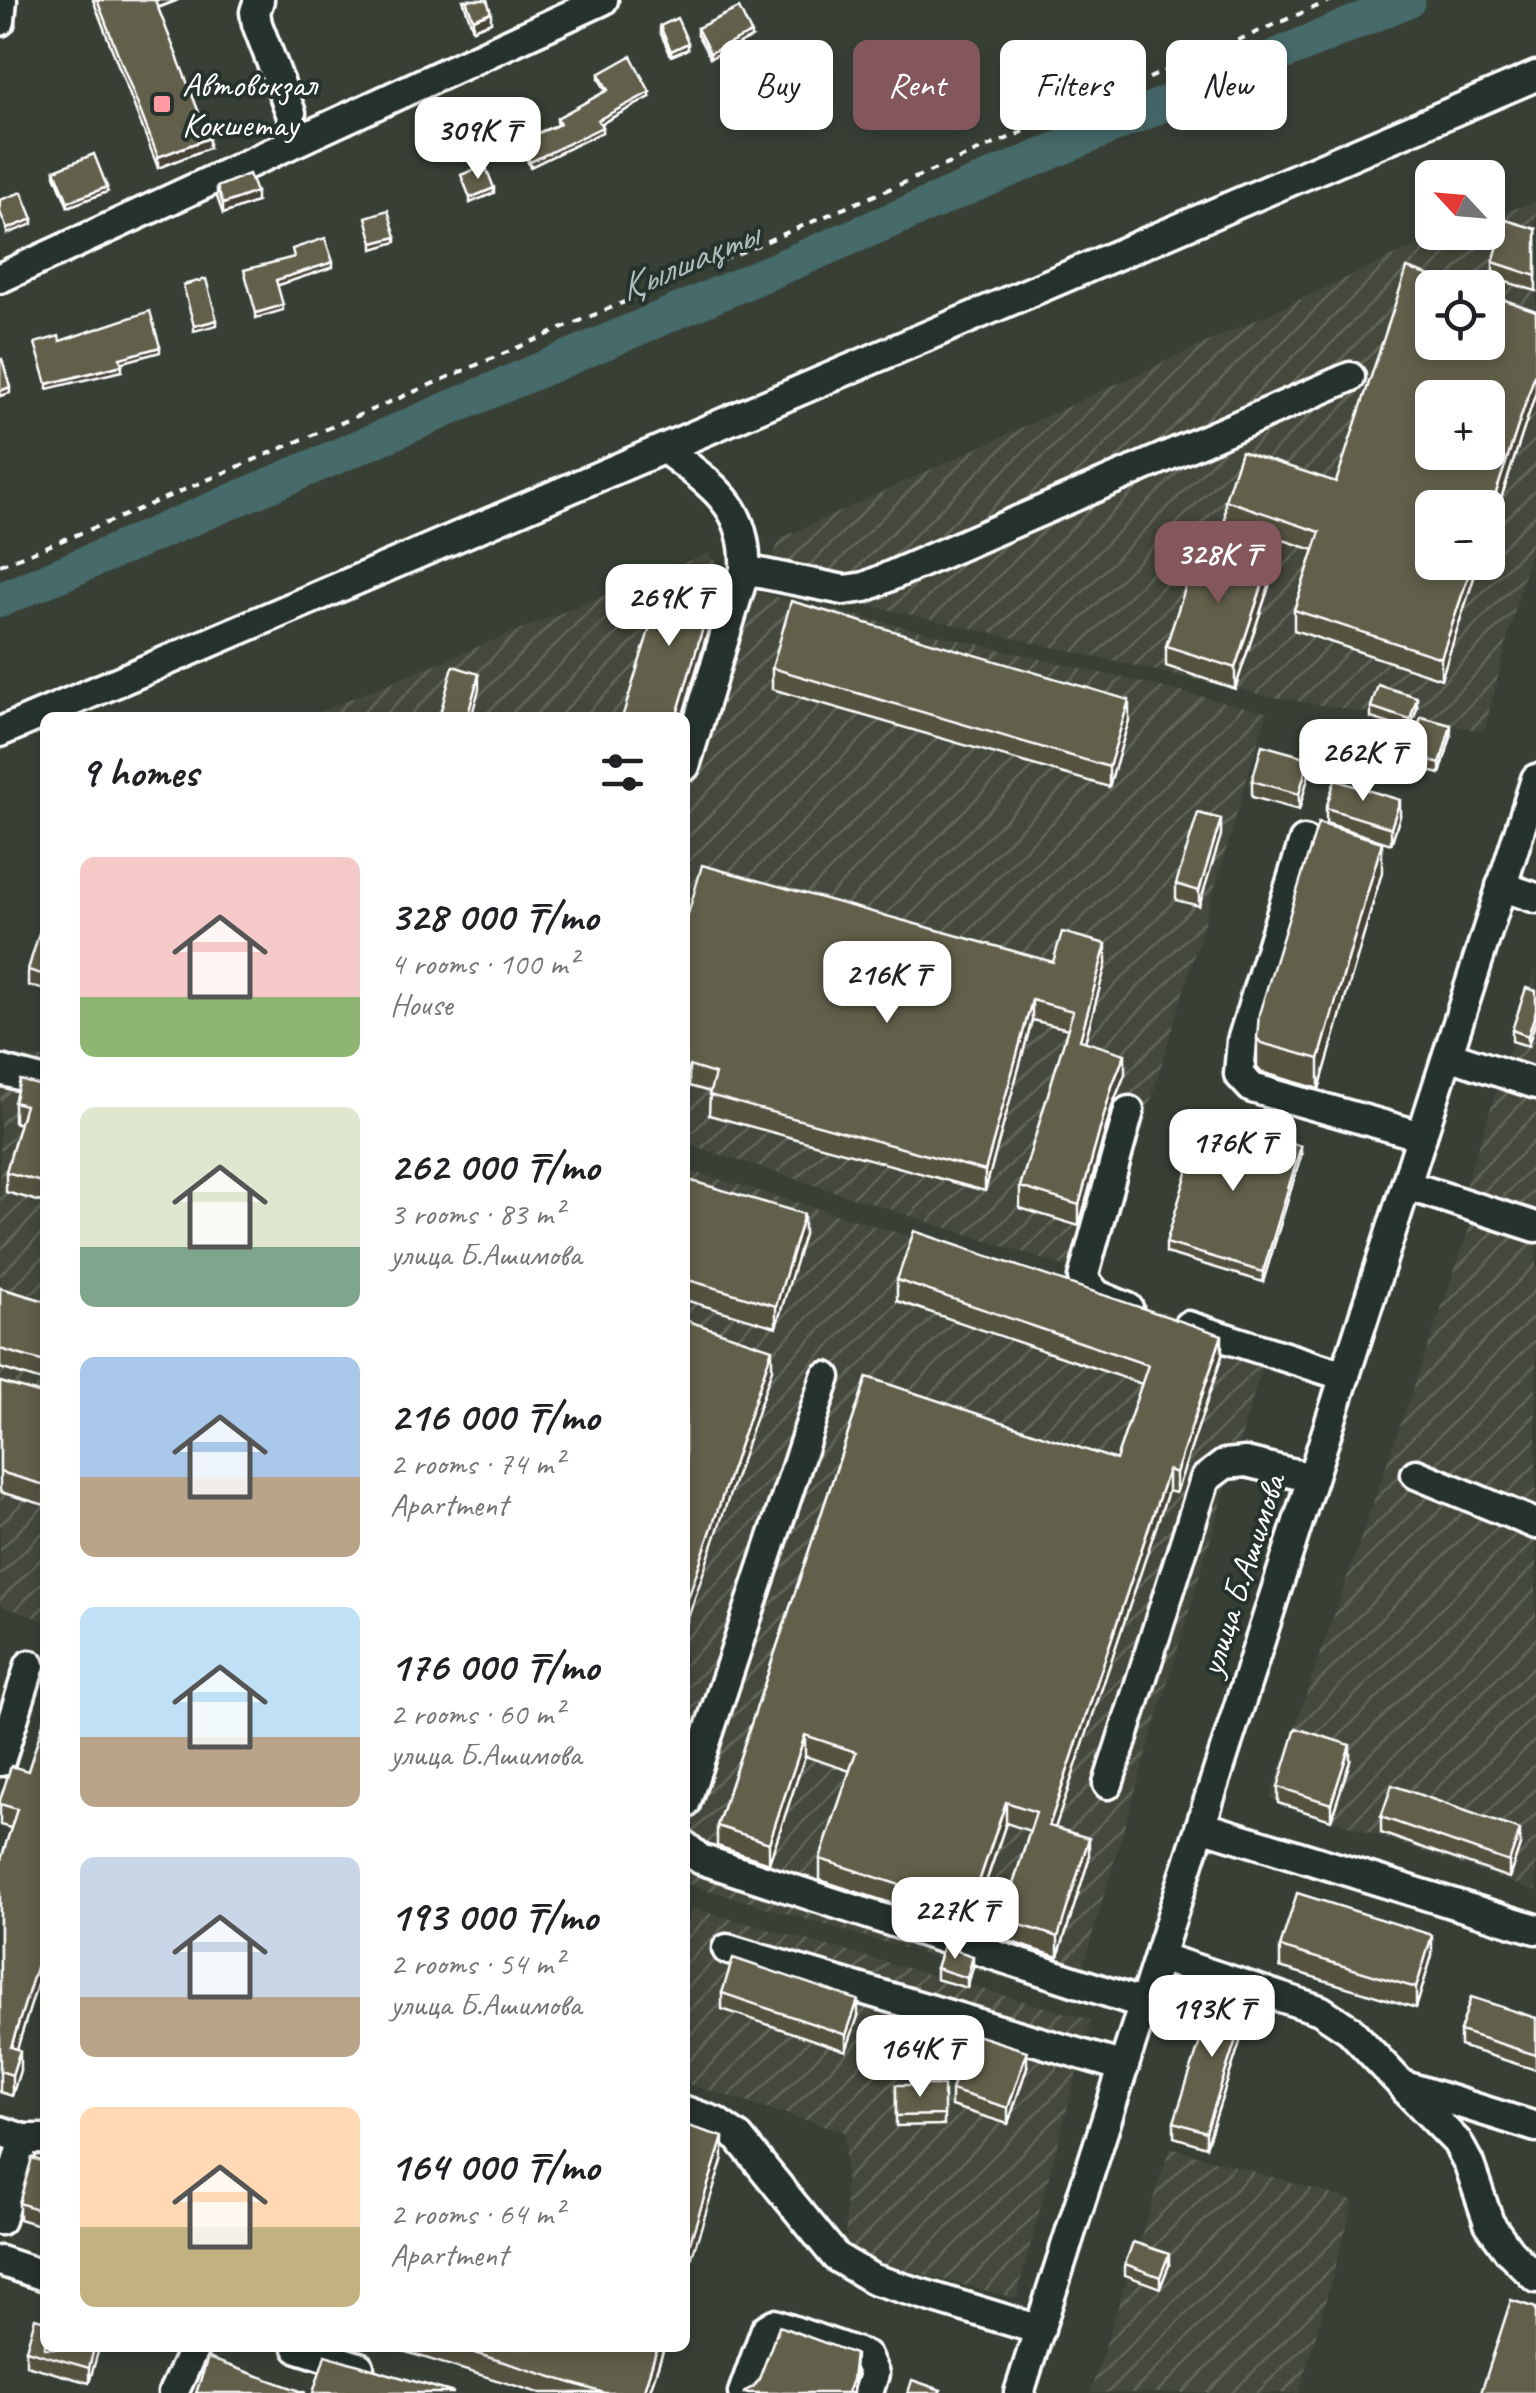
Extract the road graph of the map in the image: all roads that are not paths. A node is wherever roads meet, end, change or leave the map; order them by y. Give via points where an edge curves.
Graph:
1 (2, 0) edge
2 (259, 0) edge
3 (603, 0) edge
4 (0, 21) edge
5 (1536, 76) edge
6 (291, 113) dead end
7 (0, 278) edge
8 (1350, 377) dead end
9 (665, 450) junction
10 (745, 570) junction
11 (47, 712) edge
12 (40, 715) edge
13 (0, 732) edge
14 (690, 750) edge
15 (1536, 780) edge
16 (1304, 841) dead end
17 (1502, 886) junction
18 (1536, 898) edge
19 (1448, 1055) junction
20 (0, 1070) edge
21 (40, 1081) edge
22 (1536, 1084) edge
23 (1129, 1111) dead end
24 (1422, 1136) junction
25 (1406, 1185) junction
26 (1536, 1227) edge
27 (1345, 1376) junction
28 (826, 1377) dead end
29 (1416, 1474) dead end
30 (1312, 1478) junction
31 (1536, 1524) edge
32 (30, 1665) dead end
33 (0, 1761) edge
34 (1108, 1784) dead end
35 (690, 1789) edge
36 (1201, 1826) junction
37 (690, 1850) edge
38 (1536, 1929) edge
39 (727, 1949) dead end
40 (1159, 1957) junction
41 (1144, 2004) junction
42 (1124, 2067) junction
43 (1402, 2085) junction
44 (690, 2113) edge
45 (1536, 2127) edge
46 (23, 2137) edge
47 (0, 2220) edge
48 (0, 2261) edge
49 (40, 2274) edge
50 (1536, 2278) edge
51 (1040, 2330) junction
52 (192, 2352) edge
53 (311, 2352) edge
54 (388, 2376) edge
55 (174, 2393) edge
56 (743, 2393) edge
57 (868, 2393) edge
58 (1019, 2393) edge

1 - 4 street
2 - 6 street via 257,24
3 - 7 street
5 - 9 street
8 - 10 street via 866,587 844,590
9 - 10 street via 729,506 742,526
9 - 11 street
10 - 14 street
12 - 13 street
15 - 17 street, улица Б.Ашимова
16 - 24 street via 1242,1041 1239,1074 1252,1088
17 - 18 street
17 - 19 street, улица Б.Ашимова
19 - 22 street
19 - 24 street, улица Б.Ашимова
20 - 21 street
23 - 27 street via 1083,1278 1097,1295 1125,1307
24 - 25 street, улица Б.Ашимова
25 - 26 street
25 - 27 street, улица Б.Ашимова
27 - 30 street, улица Б.Ашимова
28 - 35 street
29 - 31 street
30 - 34 street via 1246,1462 1225,1464 1205,1479
30 - 36 street, улица Б.Ашимова
32 - 33 street
36 - 38 street
36 - 40 street, улица Б.Ашимова
37 - 41 street via 700,1859
39 - 42 street
40 - 41 street, улица Б.Ашимова
40 - 43 street via 1320,2010 1350,2030
41 - 42 street, улица Б.Ашимова
42 - 51 street, улица Б.Ашимова
43 - 45 street
43 - 50 street via 1457,2142 1488,2223
44 - 51 street via 739,2138 848,2267
46 - 47 street
48 - 49 street
51 - 58 street, улица Б.Ашимова
52 - 55 street
53 - 54 street
56 - 57 street via 766,2329 774,2324 866,2356 874,2374

